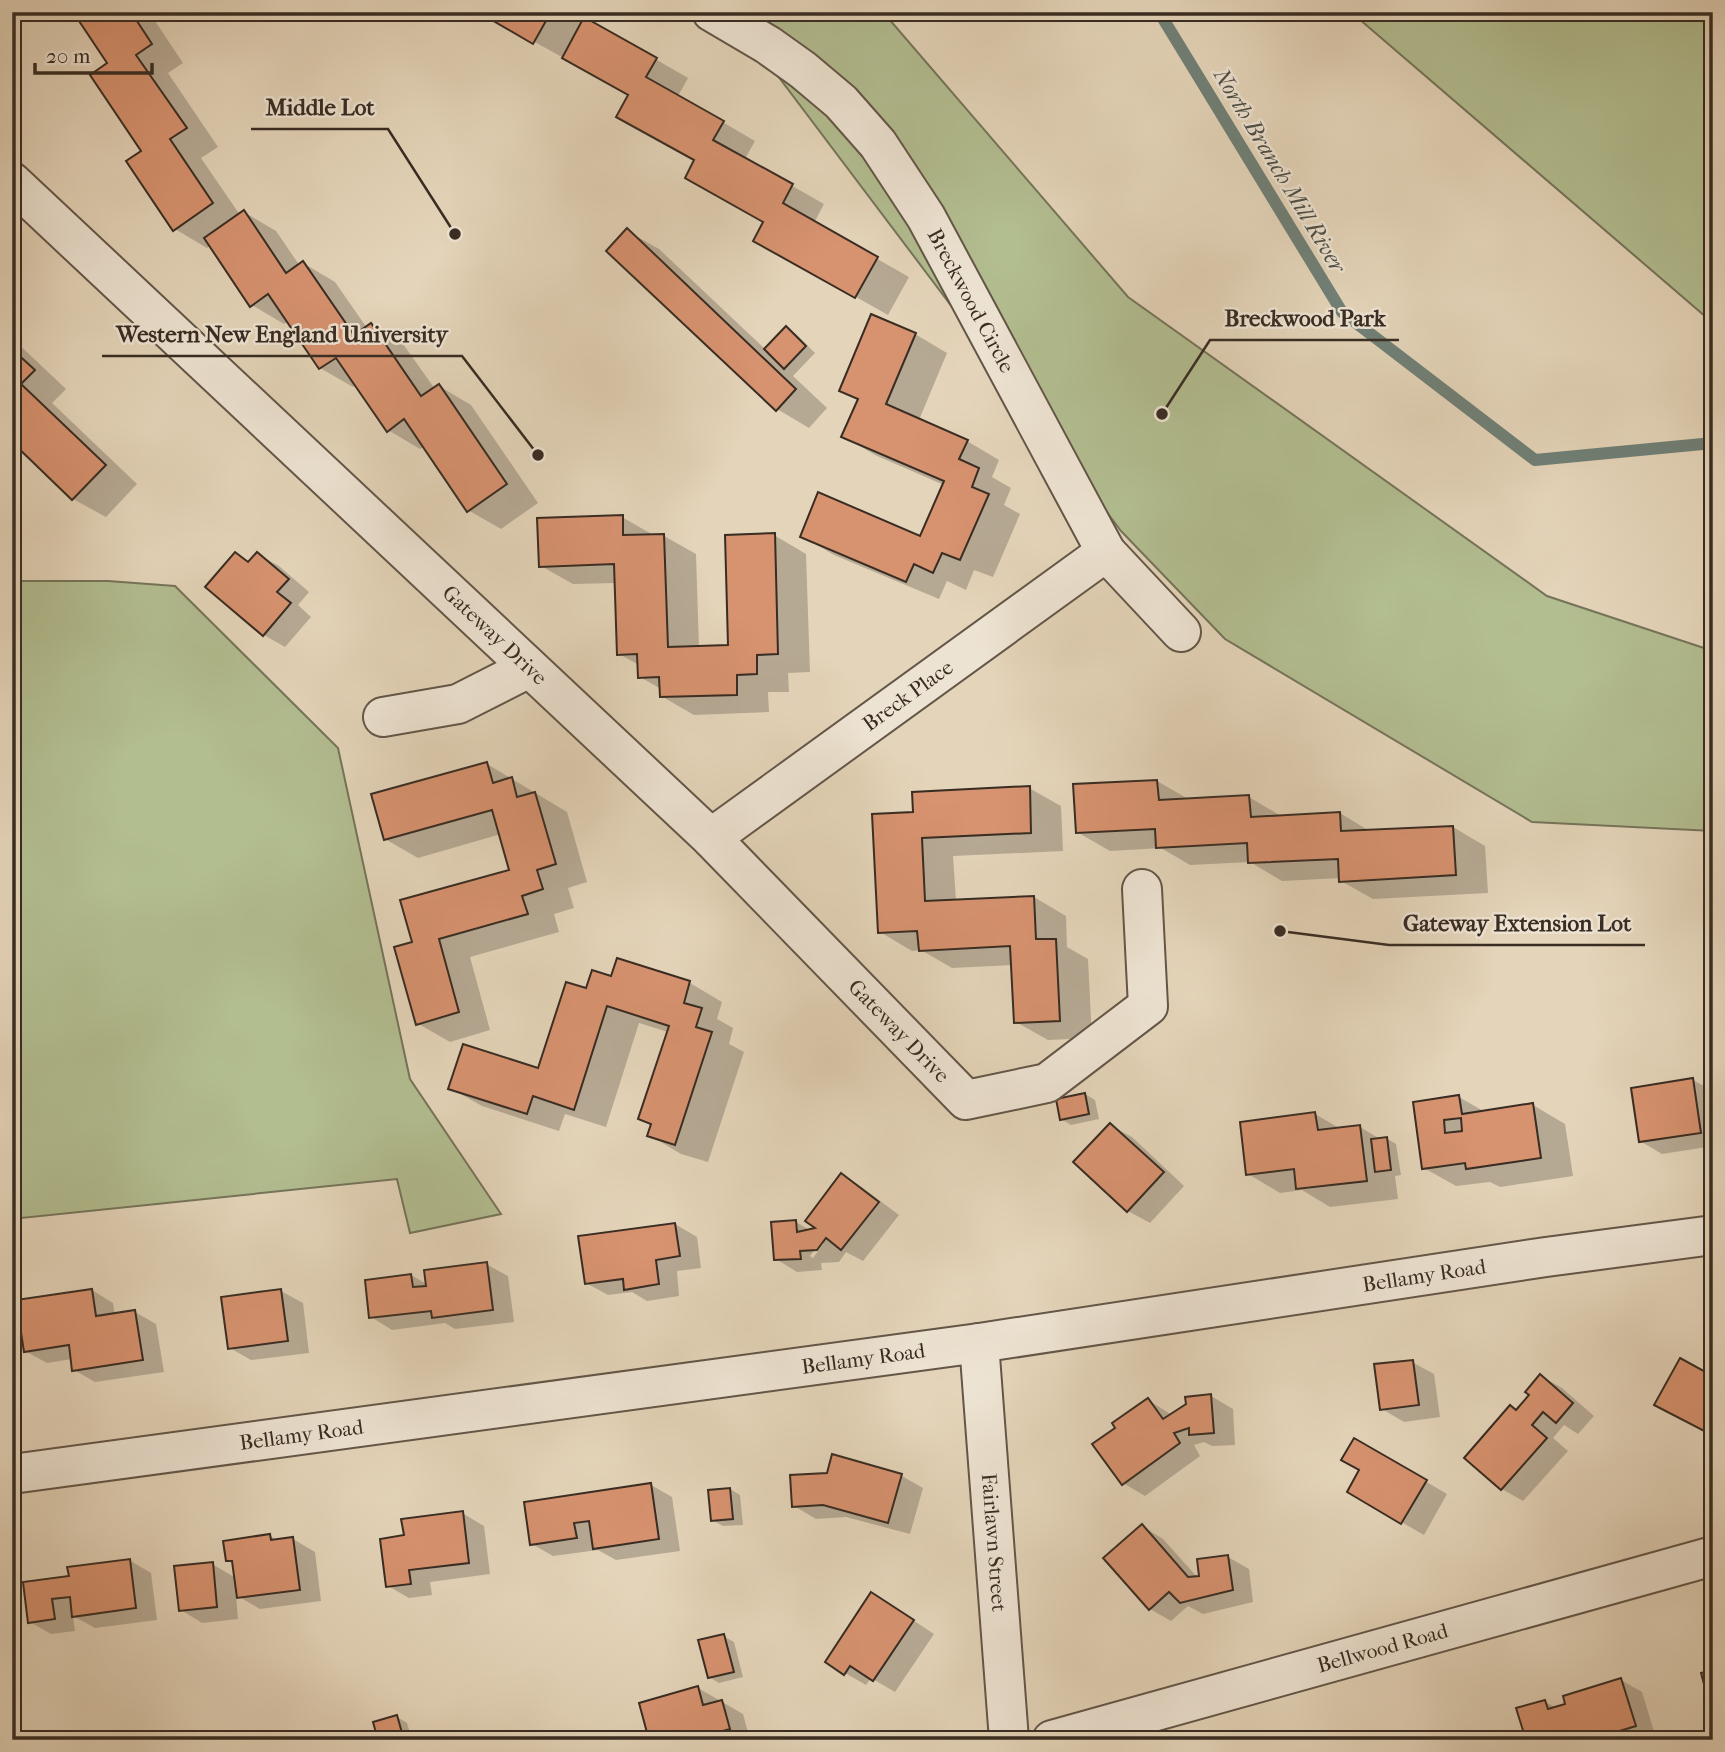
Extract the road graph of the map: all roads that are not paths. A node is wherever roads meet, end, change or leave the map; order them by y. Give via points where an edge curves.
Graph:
1 (712, 12) edge
2 (12, 182) edge
3 (1106, 552) junction
4 (1181, 632) dead end
5 (529, 668) junction
6 (383, 717) dead end
7 (711, 838) junction
8 (1142, 889) dead end
9 (1713, 1235) edge
10 (979, 1343) junction
11 (12, 1474) edge
12 (1713, 1556) edge
13 (1009, 1740) edge
14 (1052, 1740) edge

1 - 3 street, Breckwood Circle via 777,51 820,84 860,122 895,167 926,216
2 - 5 street, Gateway Drive
3 - 4 street, Breckwood Circle
3 - 7 street, Breck Place
5 - 6 street via 457,704
5 - 7 street, Gateway Drive
7 - 8 street, Gateway Drive via 966,1100 1047,1083 1148,1006
9 - 10 street, Bellamy Road
10 - 11 street, Bellamy Road
10 - 13 street, Fairlawn Street
12 - 14 street, Bellwood Road

